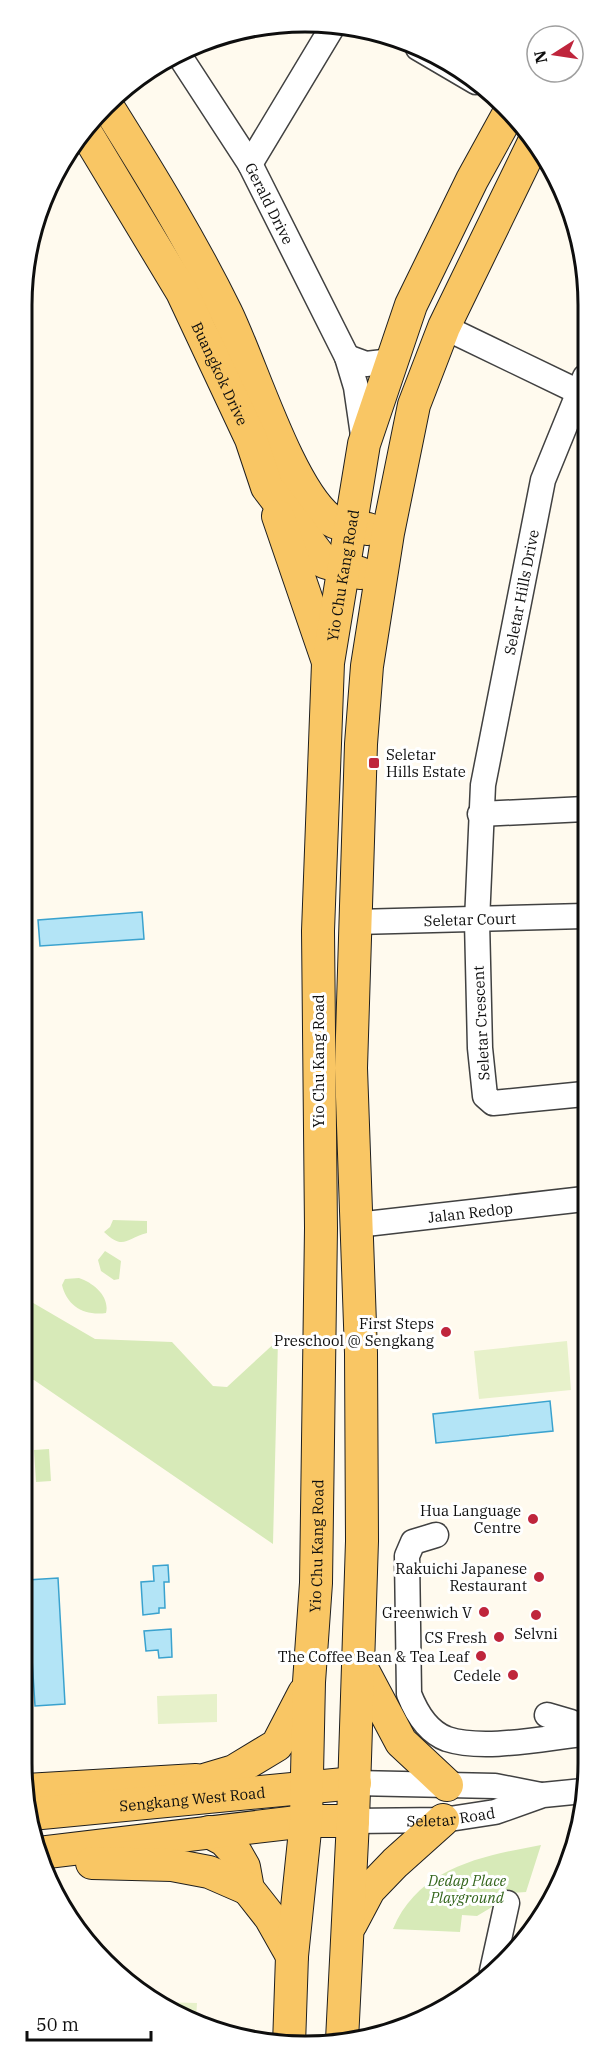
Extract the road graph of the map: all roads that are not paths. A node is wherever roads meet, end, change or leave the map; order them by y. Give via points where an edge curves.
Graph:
1 (329, 33) edge
2 (183, 61) edge
3 (110, 112) edge
4 (506, 119) edge
5 (89, 137) edge
6 (530, 151) edge
7 (250, 164) junction
8 (444, 327) junction
9 (347, 357) junction
10 (392, 361) junction
11 (578, 396) edge
12 (578, 404) edge
13 (364, 444) junction
14 (267, 487) junction
15 (350, 526) junction
16 (388, 533) junction
17 (342, 568) junction
18 (381, 579) junction
19 (328, 663) junction
20 (578, 809) edge
21 (480, 814) junction
22 (578, 916) edge
23 (477, 921) junction
24 (356, 922) junction
25 (578, 1095) edge
26 (578, 1200) edge
27 (357, 1225) junction
28 (436, 1535) dead end
29 (357, 1660) junction
30 (309, 1682) junction
31 (547, 1715) dead end
32 (578, 1729) edge
33 (578, 1734) edge
34 (207, 1779) junction
35 (355, 1783) junction
36 (447, 1785) junction
37 (305, 1786) junction
38 (33, 1790) edge
39 (576, 1792) edge
40 (543, 1795) junction
41 (169, 1803) junction
42 (37, 1814) edge
43 (442, 1820) junction
44 (306, 1821) junction
45 (353, 1821) junction
46 (208, 1832) junction
47 (47, 1851) edge
48 (47, 1854) edge
49 (248, 1889) junction
50 (507, 1903) dead end
51 (348, 1930) junction
52 (292, 1956) junction
53 (495, 1959) edge
54 (342, 2033) edge
55 (289, 2035) edge

1 - 7 street
2 - 7 street, Gerald Drive
3 - 15 main road, Buangkok Drive via 164,197 227,314 294,468 330,520
4 - 10 main road, Yio Chu Kang Road via 411,305
5 - 14 main road, Buangkok Drive via 182,292 251,440
6 - 8 main road
7 - 9 street, Gerald Drive
8 - 11 street
8 - 16 main road via 414,405
9 - 10 street via 366,364
9 - 13 street, Gerald Drive via 356,387
10 - 13 main road, Yio Chu Kang Road
12 - 21 street, Seletar Hills Drive via 543,480
13 - 15 main road, Yio Chu Kang Road
14 - 17 main road, Buangkok Drive via 324,562
14 - 19 main road
15 - 16 main road, Buangkok Drive
15 - 17 main road, Yio Chu Kang Road
16 - 18 main road
17 - 18 main road, Buangkok Drive
17 - 19 main road, Yio Chu Kang Road
18 - 24 main road via 367,666 361,744
19 - 30 main road, Yio Chu Kang Road via 318,931 321,1228 316,1583
20 - 21 street
21 - 23 street, Seletar Hills Drive
22 - 23 street, Seletar Court
23 - 24 street, Seletar Court
23 - 25 street, Seletar Crescent via 485,1096 493,1103
24 - 27 main road via 351,1068
26 - 27 street, Jalan Redop
27 - 29 main road via 362,1529
28 - 33 street via 413,1542 407,1556 409,1694 415,1710 428,1726 446,1738 466,1743
29 - 35 main road
29 - 36 main road via 401,1742
30 - 34 main road via 277,1745 234,1771
30 - 37 main road, Yio Chu Kang Road
31 - 32 street via 571,1722
34 - 38 main road
34 - 41 main road
35 - 36 street, Seletar Road
35 - 37 main road, Sengkang West Road
35 - 45 main road
36 - 40 street, Seletar Road via 495,1786
37 - 41 main road, Sengkang West Road
37 - 44 main road, Yio Chu Kang Road
39 - 40 street, Seletar Road
40 - 43 street, Seletar Road via 495,1812
41 - 42 main road, Sengkang West Road
43 - 45 street, Seletar Road
43 - 51 main road via 369,1890
44 - 45 main road
44 - 46 main road
44 - 52 main road, Yio Chu Kang Road
45 - 51 main road
46 - 47 main road
46 - 49 main road via 236,1852
48 - 49 main road via 80,1863 182,1867 209,1872
49 - 52 main road via 270,1917
50 - 53 street
51 - 54 main road
52 - 55 main road, Yio Chu Kang Road

